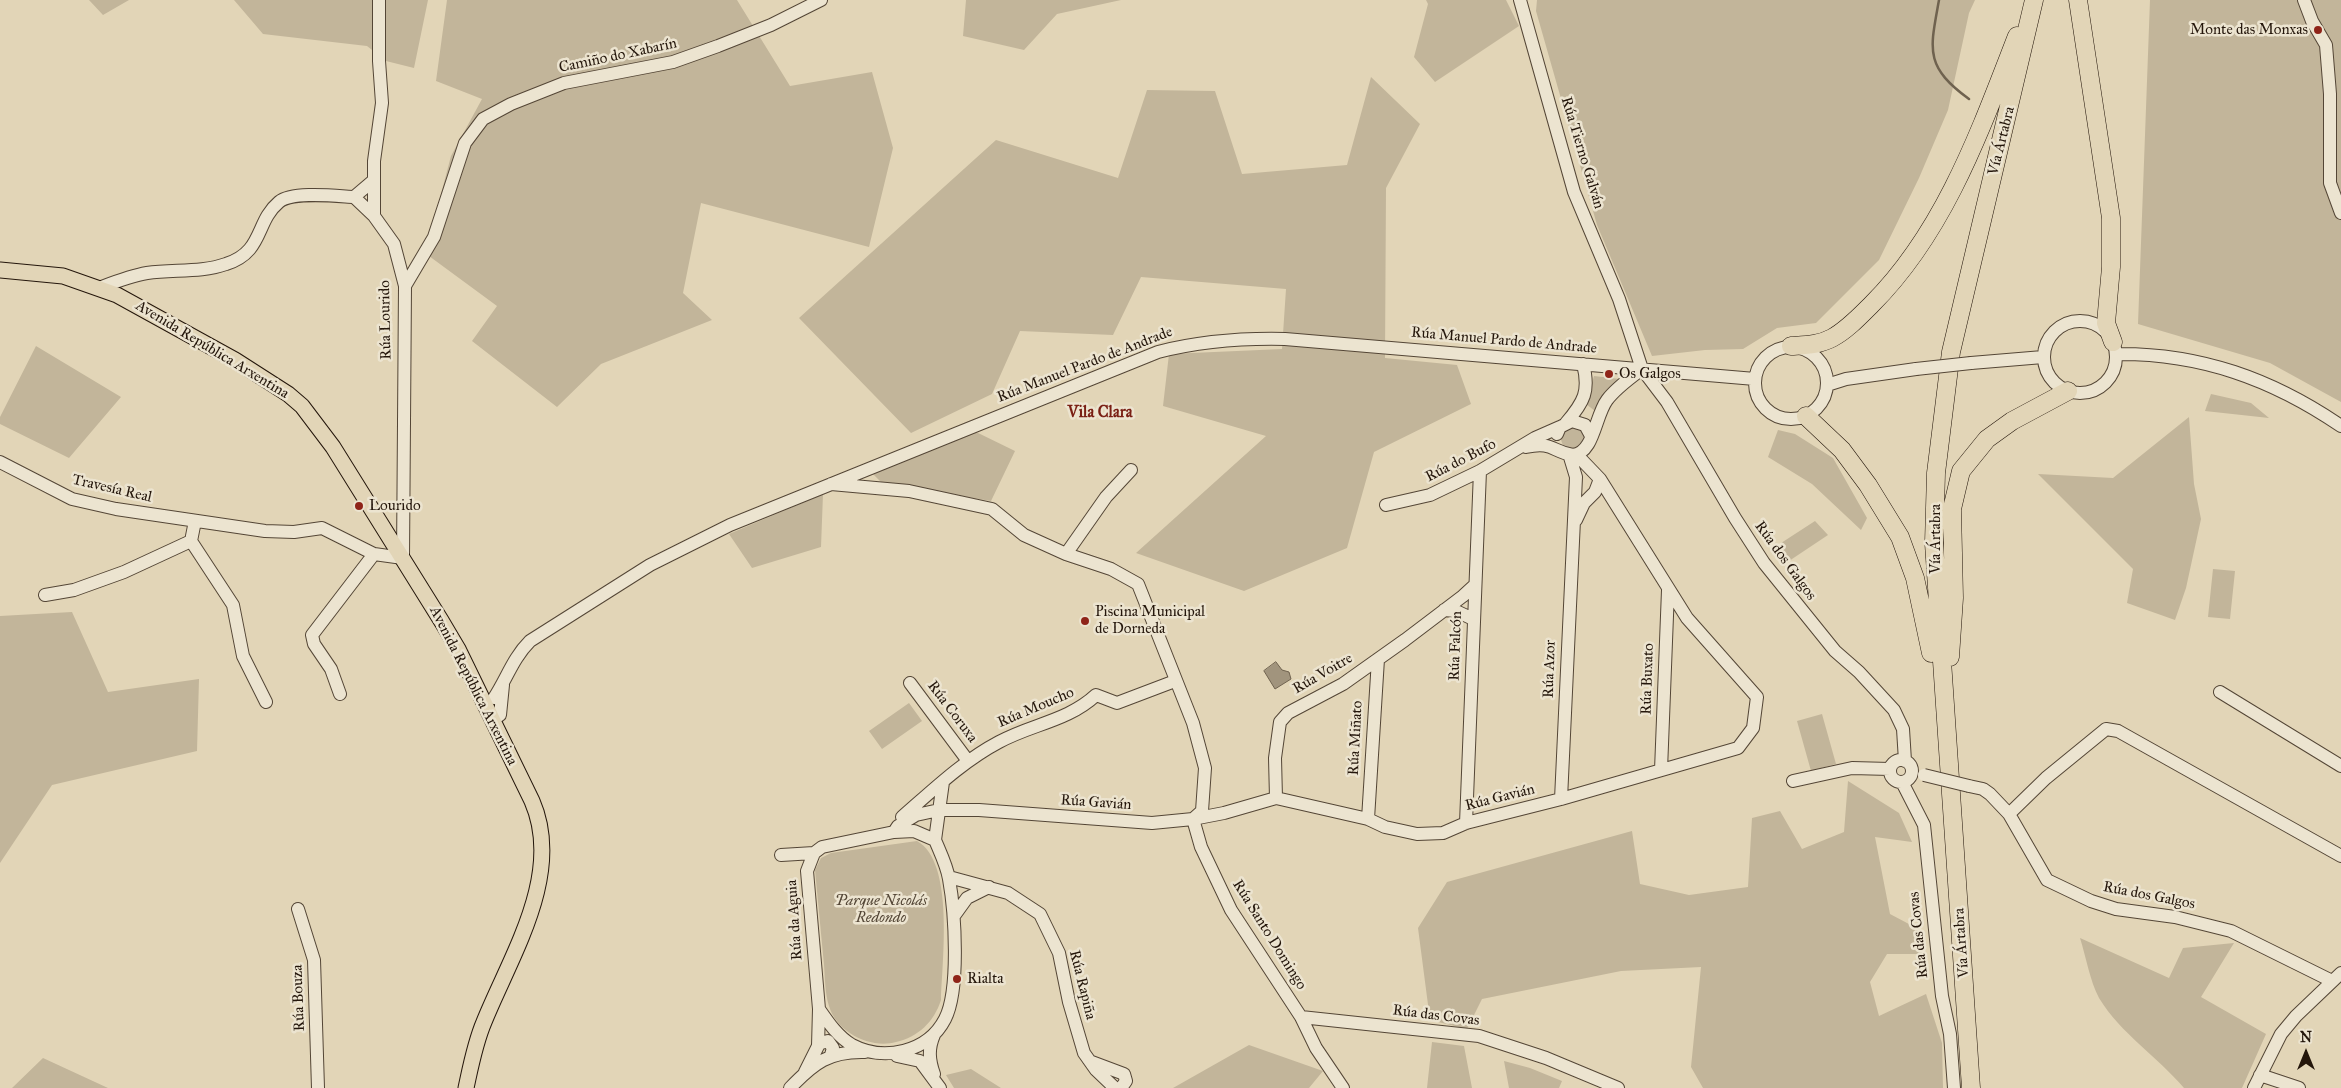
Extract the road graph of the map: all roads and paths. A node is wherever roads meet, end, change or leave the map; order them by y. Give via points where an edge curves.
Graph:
1 (379, 0) edge
2 (821, 0) edge
3 (1520, 0) edge
4 (2078, 0) edge
5 (2304, 0) edge
6 (2034, 2) edge
7 (374, 180) junction
8 (354, 197) junction
9 (2341, 213) edge
10 (374, 216) junction
11 (0, 270) edge
12 (405, 286) junction
13 (99, 288) junction
14 (1791, 346) junction
15 (2114, 348) junction
16 (2043, 357) junction
17 (1583, 364) junction
18 (1642, 369) junction
19 (1754, 379) junction
20 (1827, 384) junction
21 (2068, 391) junction
22 (1806, 416) junction
23 (1563, 425) junction
24 (2341, 426) edge
25 (1590, 441) junction
26 (1521, 448) junction
27 (1570, 453) junction
28 (0, 462) edge
29 (1132, 470) dead end
30 (1480, 471) junction
31 (1597, 476) junction
32 (828, 484) junction
33 (1584, 503) junction
34 (1386, 505) dead end
35 (1617, 510) junction
36 (195, 521) junction
37 (1572, 540) junction
38 (191, 541) junction
39 (374, 554) junction
40 (1066, 554) junction
41 (403, 558) junction
42 (1475, 585) junction
43 (1668, 590) junction
44 (45, 595) dead end
45 (1444, 610) junction
46 (1473, 619) junction
47 (1378, 659) junction
48 (1175, 682) junction
49 (910, 683) dead end
50 (2220, 692) dead end
51 (340, 694) dead end
52 (1943, 695) junction
53 (266, 702) dead end
54 (493, 703) junction
55 (968, 761) junction
56 (1905, 761) junction
57 (2341, 766) edge
58 (1890, 769) junction
59 (1661, 770) junction
60 (1918, 774) junction
61 (1793, 781) dead end
62 (943, 782) junction
63 (1902, 782) junction
64 (1276, 798) junction
65 (1561, 799) junction
66 (939, 810) junction
67 (2009, 814) junction
68 (1368, 819) junction
69 (1194, 820) junction
70 (1466, 823) junction
71 (889, 833) junction
72 (935, 840) junction
73 (814, 853) junction
74 (781, 855) dead end
75 (2341, 856) edge
76 (949, 877) junction
77 (989, 887) junction
78 (298, 909) dead end
79 (954, 916) junction
80 (2336, 977) edge
81 (818, 1009) junction
82 (1301, 1017) junction
83 (934, 1035) junction
84 (818, 1044) junction
85 (881, 1053) junction
86 (832, 1055) junction
87 (1092, 1062) junction
88 (805, 1072) junction
89 (2260, 1075) junction
90 (938, 1084) edge
91 (465, 1086) edge
92 (318, 1088) edge
93 (790, 1088) edge
94 (1116, 1088) edge
95 (1343, 1088) edge
96 (1618, 1088) edge
97 (1954, 1088) edge
98 (1971, 1088) edge
99 (2254, 1088) edge
100 (2299, 1088) edge

1 - 7 street via 382,103
2 - 12 street, Camiño do Xabarín via 771,25 673,62 564,83 483,119 465,143 434,237
3 - 18 street, Rúa Tierno Galván via 1574,192 1619,299
4 - 15 highway via 2111,218 2106,324
5 - 9 street via 2326,45 2330,94 2330,183
6 - 14 highway via 1979,134 1946,202 1894,282 1855,321 1832,338 1816,344
6 - 52 highway, Vía Ártabra via 1951,352 1943,409 1936,473 1934,543
7 - 8 street
7 - 10 street
8 - 10 street, Rúa Lourido
8 - 13 street via 310,194 280,201 247,254 226,264 147,273
10 - 12 street, Rúa Lourido via 394,244
11 - 13 main road, Avenida República Arxentina via 62,276
12 - 41 street, Rúa Lourido
13 - 41 main road, Avenida República Arxentina via 135,304 235,360 302,406 328,440
14 - 19 street via 1771,352 1760,364
14 - 20 street via 1818,358 1827,375
15 - 16 street via 2106,332 2096,324 2072,321 2051,334
15 - 21 street via 2112,372 2100,387 2085,393
15 - 24 street via 2256,379 2294,396
16 - 20 street, bridge via 1916,369
16 - 21 street via 2050,378
17 - 18 street, Rúa Manuel Pardo de Andrade
17 - 23 street via 1586,391 1579,406
17 - 32 street, Rúa Manuel Pardo de Andrade via 1285,339 1238,338 1192,343 1158,352
18 - 19 street, Rúa Manuel Pardo de Andrade
18 - 25 street via 1606,401
18 - 56 street, Rúa dos Galgos via 1666,402 1764,563 1835,651 1894,710 1903,729
19 - 22 street via 1759,400 1765,409 1784,418
20 - 22 street via 1821,403
21 - 52 highway via 2012,421 1987,439 1961,471 1952,509 1954,598 1950,658
22 - 52 highway via 1842,450 1900,537 1915,578
23 - 25 street via 1580,422 1588,428
23 - 26 street, Rúa do Bufo
23 - 27 street via 1557,441
25 - 27 street
25 - 31 street, Rúa Gavián
26 - 27 street, Rúa do Bufo via 1537,444
26 - 30 street, Rúa do Bufo
27 - 31 street, Rúa Gavián
27 - 37 street, Rúa Azor via 1576,477
28 - 36 street, Travesía Real via 72,499
29 - 40 street via 1106,497
30 - 34 street, Rúa do Bufo via 1430,495
30 - 42 street, Rúa Falcón
31 - 33 street, Rúa Azor via 1595,492
31 - 35 street, Rúa Gavián
32 - 40 street via 910,492 992,509 1024,535
32 - 54 street, Rúa Manuel Pardo de Andrade via 730,525 650,564 530,641 514,660
33 - 35 street via 1604,502
33 - 37 street, Rúa Azor
35 - 43 street, Rúa Gavián
36 - 38 street
36 - 39 street, Travesía Real via 265,531 294,532 322,528
37 - 65 street, Rúa Azor
38 - 44 street via 107,578 74,590
38 - 53 street via 233,605 243,656
39 - 41 street, Travesía Real
39 - 51 street via 312,635 314,644 331,669
40 - 48 street via 1111,569 1138,584
41 - 54 main road, Avenida República Arxentina
42 - 45 street, Rúa Voitre
42 - 46 street, Rúa Falcón
43 - 59 street, Rúa Buxato
43 - 59 street, Rúa Gavián via 1687,618 1758,697 1753,728 1738,748
45 - 46 street via 1456,611
45 - 47 street, Rúa Voitre
46 - 70 street, Rúa Falcón
47 - 64 street, Rúa Voitre via 1343,684 1288,713 1280,722 1275,758
47 - 68 street, Rúa Miñato
48 - 55 street, Rúa Moucho via 1117,703 1096,696 1070,714 1001,741
48 - 69 street via 1193,723 1205,768 1202,811
49 - 55 street, Rúa Coruxa
50 - 57 street
52 - 98 highway, Vía Ártabra
54 - 91 main road, Avenida República Arxentina via 492,720 538,815 543,852 533,902 483,1024
55 - 62 street, Rúa Moucho
56 - 58 street via 1896,762
56 - 60 street
58 - 61 street via 1852,768
58 - 63 street, Rúa das Covas via 1893,779
59 - 65 street, Rúa Gavián
60 - 63 street
60 - 67 street, Rúa dos Galgos, bridge via 1983,790
62 - 66 street
62 - 71 street, Rúa Moucho
63 - 97 street, Rúa das Covas via 1924,825
64 - 68 street, Rúa Gavián
64 - 69 street, Rúa Gavián
65 - 70 street, Rúa Gavián
66 - 69 street, Rúa Gavián via 1152,823
66 - 71 street via 916,815
66 - 72 street
67 - 75 street via 2046,778 2106,729 2118,731
67 - 80 street, Rúa dos Galgos via 2047,880 2068,891 2116,908 2175,917 2232,931
68 - 70 street, Rúa Gavián via 1385,827 1417,834 1443,833
69 - 82 street, Rúa Santo Domingo via 1201,848 1231,910
71 - 72 street via 914,831
71 - 73 street via 822,847
72 - 76 street, Rúa da Aguia
73 - 74 street
73 - 81 street, Rúa da Aguia via 807,871
76 - 77 street, Rúa Rapiña
76 - 79 street, Rúa da Aguia
77 - 79 street via 967,898
77 - 87 street, Rúa Rapiña via 1008,893 1040,914 1059,953 1080,1044
78 - 92 street, Rúa Bouza via 314,960
79 - 83 street, Rúa da Aguia via 951,993 945,1018
80 - 89 street via 2282,1034
81 - 84 street, Rúa da Aguia
81 - 85 street, Rúa da Aguia via 853,1046
82 - 95 street, Rúa Santo Domingo via 1316,1048
82 - 96 street, Rúa das Covas via 1479,1036 1546,1058
83 - 85 street, Rúa da Aguia via 906,1052
83 - 90 street via 929,1059
84 - 86 street via 828,1041 833,1048
84 - 88 street, Rúa da Aguia
85 - 86 street, Rúa da Aguia
85 - 90 street via 920,1061
86 - 88 street, Rúa da Aguia
87 - 94 street, Rúa Rapiña
87 - 94 street via 1119,1072 1110,1077
88 - 93 street, Rúa da Aguia
89 - 99 street
89 - 100 street

